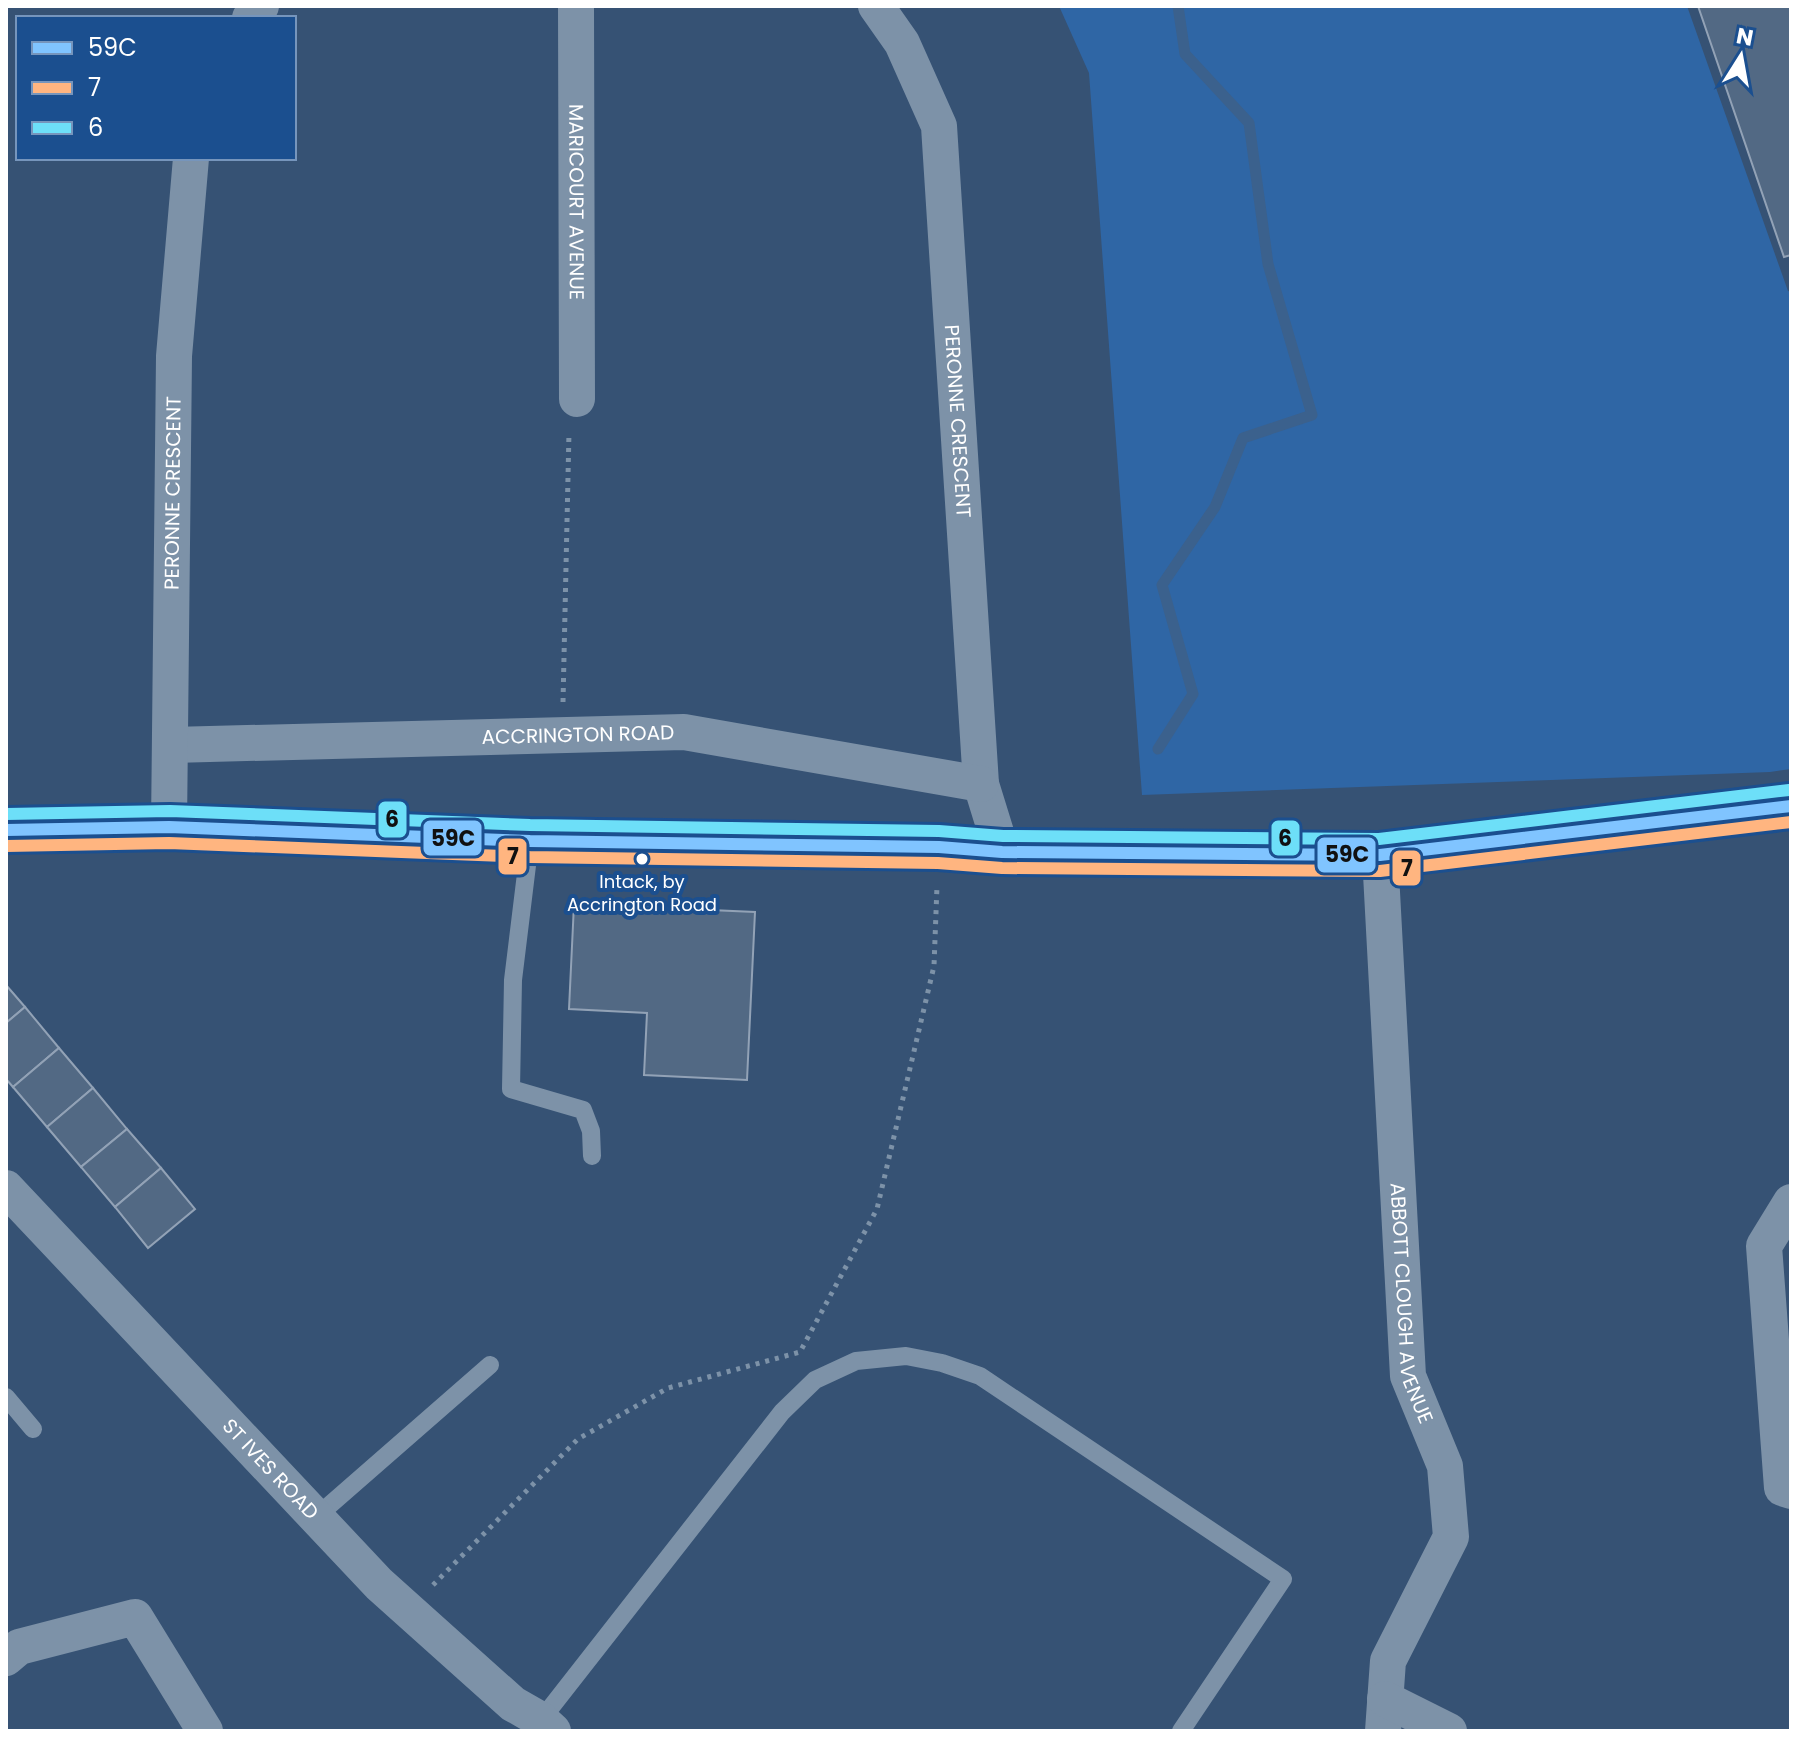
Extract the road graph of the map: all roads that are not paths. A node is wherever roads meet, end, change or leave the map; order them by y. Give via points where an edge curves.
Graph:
1 (576, 6) edge
2 (876, 6) edge
3 (191, 160) edge
4 (577, 399) road end
5 (172, 745) junction
6 (981, 784) junction
7 (1791, 806) edge
8 (169, 827) junction
9 (6, 830) edge
10 (530, 841) junction
11 (1002, 852) junction
12 (1380, 855) junction
13 (592, 1156) dead end
14 (7, 1190) edge
15 (1791, 1202) edge
16 (490, 1365) dead end
17 (6, 1397) edge
18 (33, 1429) dead end
19 (1791, 1491) edge
20 (316, 1517) junction
21 (6, 1658) edge
22 (1384, 1715) edge
23 (547, 1726) edge
24 (205, 1731) edge
25 (1181, 1731) edge
26 (1449, 1731) edge

1 - 4 street, MARICOURT AVENUE
2 - 6 street, PERONNE CRESCENT via 902,43 939,126
3 - 5 street, PERONNE CRESCENT via 174,356
5 - 6 street, ACCRINGTON ROAD via 684,732
5 - 8 street, PERONNE CRESCENT
6 - 11 street, PERONNE CRESCENT
7 - 12 main road
8 - 9 main road
8 - 10 main road
10 - 11 main road
10 - 13 lane via 513,980 511,1089 583,1110
11 - 12 main road
12 - 22 street, ABBOTT CLOUGH AVENUE via 1408,1376 1445,1466 1451,1537 1388,1661
14 - 20 street, ST IVES ROAD
15 - 19 street via 1764,1246 1782,1488
16 - 20 lane
17 - 18 lane
20 - 23 street, ST IVES ROAD via 407,1611 513,1704
21 - 24 street via 19,1647 135,1617
22 - 26 street
23 - 25 lane via 782,1412 815,1380 856,1361 906,1356 980,1376 1283,1579

